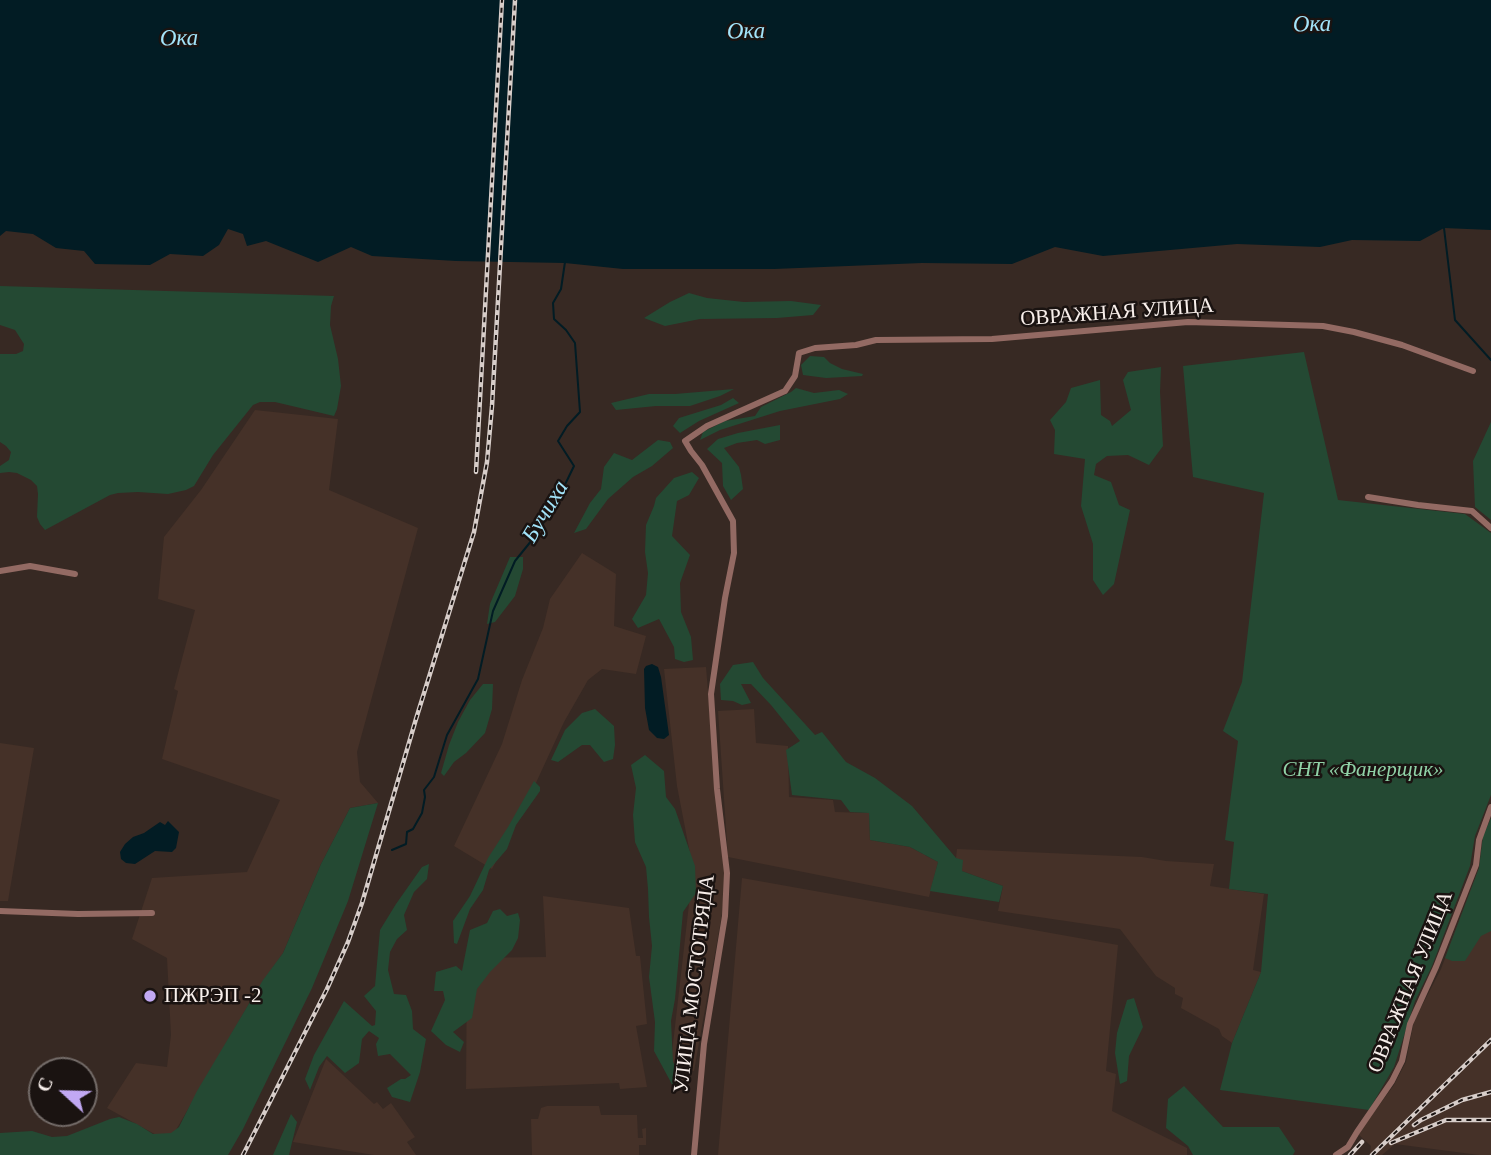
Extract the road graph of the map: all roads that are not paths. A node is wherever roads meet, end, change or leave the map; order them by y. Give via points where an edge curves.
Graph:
1 (799, 353) joint
2 (1474, 372) dead end
3 (1368, 497) dead end
4 (1491, 528) edge
5 (0, 570) edge
6 (75, 574) dead end
7 (1491, 807) edge
8 (0, 911) edge
9 (152, 913) dead end
10 (694, 1155) edge
11 (1336, 1155) edge

1 - 2 street, ОВРАЖНАЯ УЛИЦА via 876,340 992,339 1188,322 1323,326 1402,345
1 - 10 street, УЛИЦА МОСТОТРЯДА via 795,376 785,391 707,426 685,442 733,521 734,553 711,694 726,894 704,1044
3 - 4 street via 1472,511
5 - 6 street via 30,566
7 - 11 street, ОВРАЖНАЯ УЛИЦА via 1479,839 1476,865 1410,1024 1402,1061 1349,1147
8 - 9 street

